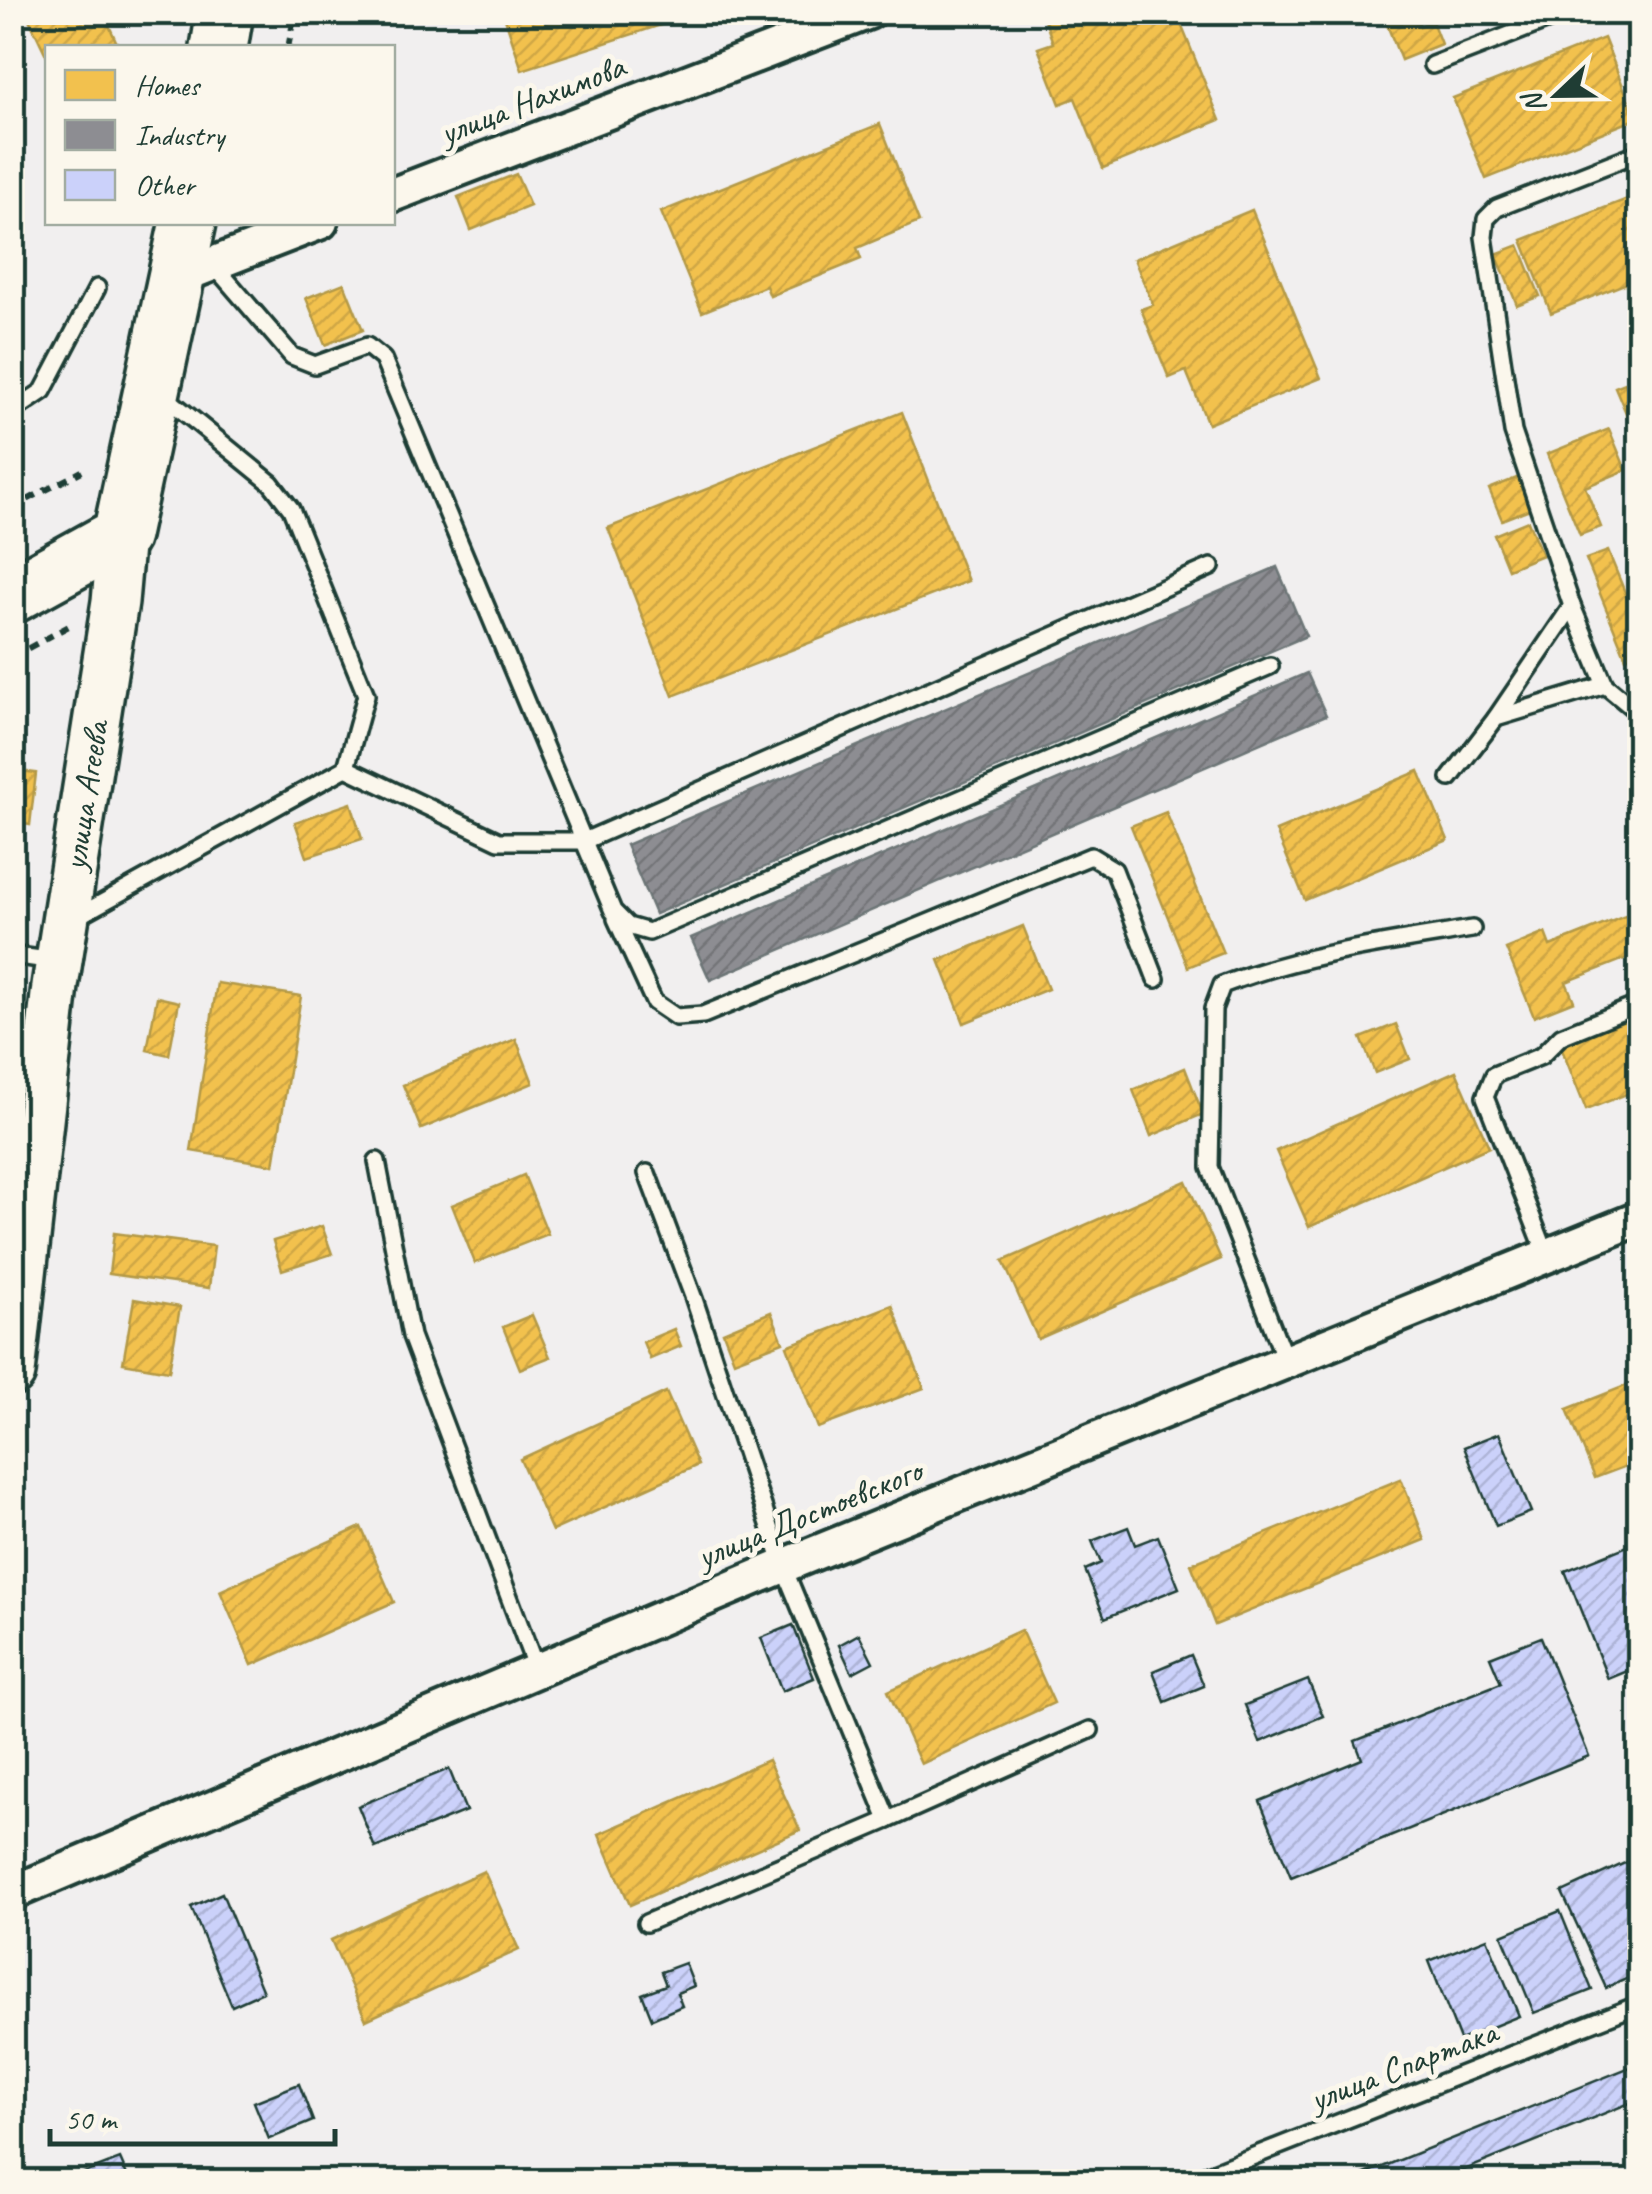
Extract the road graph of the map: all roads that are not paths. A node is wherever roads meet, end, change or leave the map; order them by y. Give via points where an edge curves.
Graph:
1 (225, 12) edge
2 (869, 12) edge
3 (1569, 12) edge
4 (220, 45) edge
5 (1432, 65) dead end
6 (1640, 152) edge
7 (395, 194) edge
8 (308, 225) edge
9 (193, 255) edge
10 (97, 288) dead end
11 (152, 386) junction
12 (12, 412) edge
13 (120, 536) junction
14 (1211, 567) dead end
15 (12, 596) edge
16 (1572, 606) junction
17 (1270, 666) dead end
18 (1605, 685) junction
19 (1640, 714) edge
20 (1496, 718) junction
21 (346, 768) junction
22 (1450, 778) dead end
23 (584, 840) junction
24 (612, 910) junction
25 (1472, 929) dead end
26 (61, 943) junction
27 (12, 955) edge
28 (1156, 978) dead end
29 (1640, 1004) edge
30 (30, 1043) edge
31 (378, 1161) dead end
32 (647, 1173) dead end
33 (1640, 1218) edge
34 (1547, 1256) junction
35 (1286, 1362) junction
36 (12, 1372) edge
37 (783, 1566) junction
38 (537, 1671) junction
39 (1090, 1730) dead end
40 (888, 1820) junction
41 (12, 1894) edge
42 (646, 1924) dead end
43 (1640, 2004) edge
44 (1188, 2182) edge

1 - 4 highway
2 - 7 street, улица Нахимова
3 - 5 lane
6 - 16 lane via 1497,208 1486,219 1513,432
8 - 9 street
9 - 11 highway, улица Агеева
9 - 23 lane via 292,356 316,365 367,346 383,359
10 - 12 lane via 42,391
11 - 13 highway, улица Агеева
11 - 21 lane via 271,483 290,510 366,695
13 - 15 highway
13 - 26 main road, улица Агеева
14 - 23 lane
16 - 18 lane
16 - 20 lane
17 - 24 lane via 649,932 628,926
18 - 19 lane
18 - 20 lane
20 - 22 lane
21 - 23 lane via 499,841
21 - 26 lane
23 - 24 lane
24 - 28 lane via 654,1002 676,1017 703,1015 1090,856 1114,870
25 - 35 lane via 1339,952 1222,984 1214,1009 1210,1167
26 - 27 lane
26 - 30 main road, улица Агеева
29 - 34 lane via 1561,1036 1541,1056 1494,1075 1486,1097
30 - 36 main road, улица Агеева
31 - 38 lane via 411,1336
32 - 37 lane
33 - 34 street, улица Достоевского
34 - 35 street, улица Достоевского
35 - 37 street, улица Достоевского
37 - 38 street, улица Достоевского
37 - 40 lane
38 - 41 street, улица Достоевского
39 - 40 lane
40 - 42 lane
43 - 44 lane, улица Спартака

